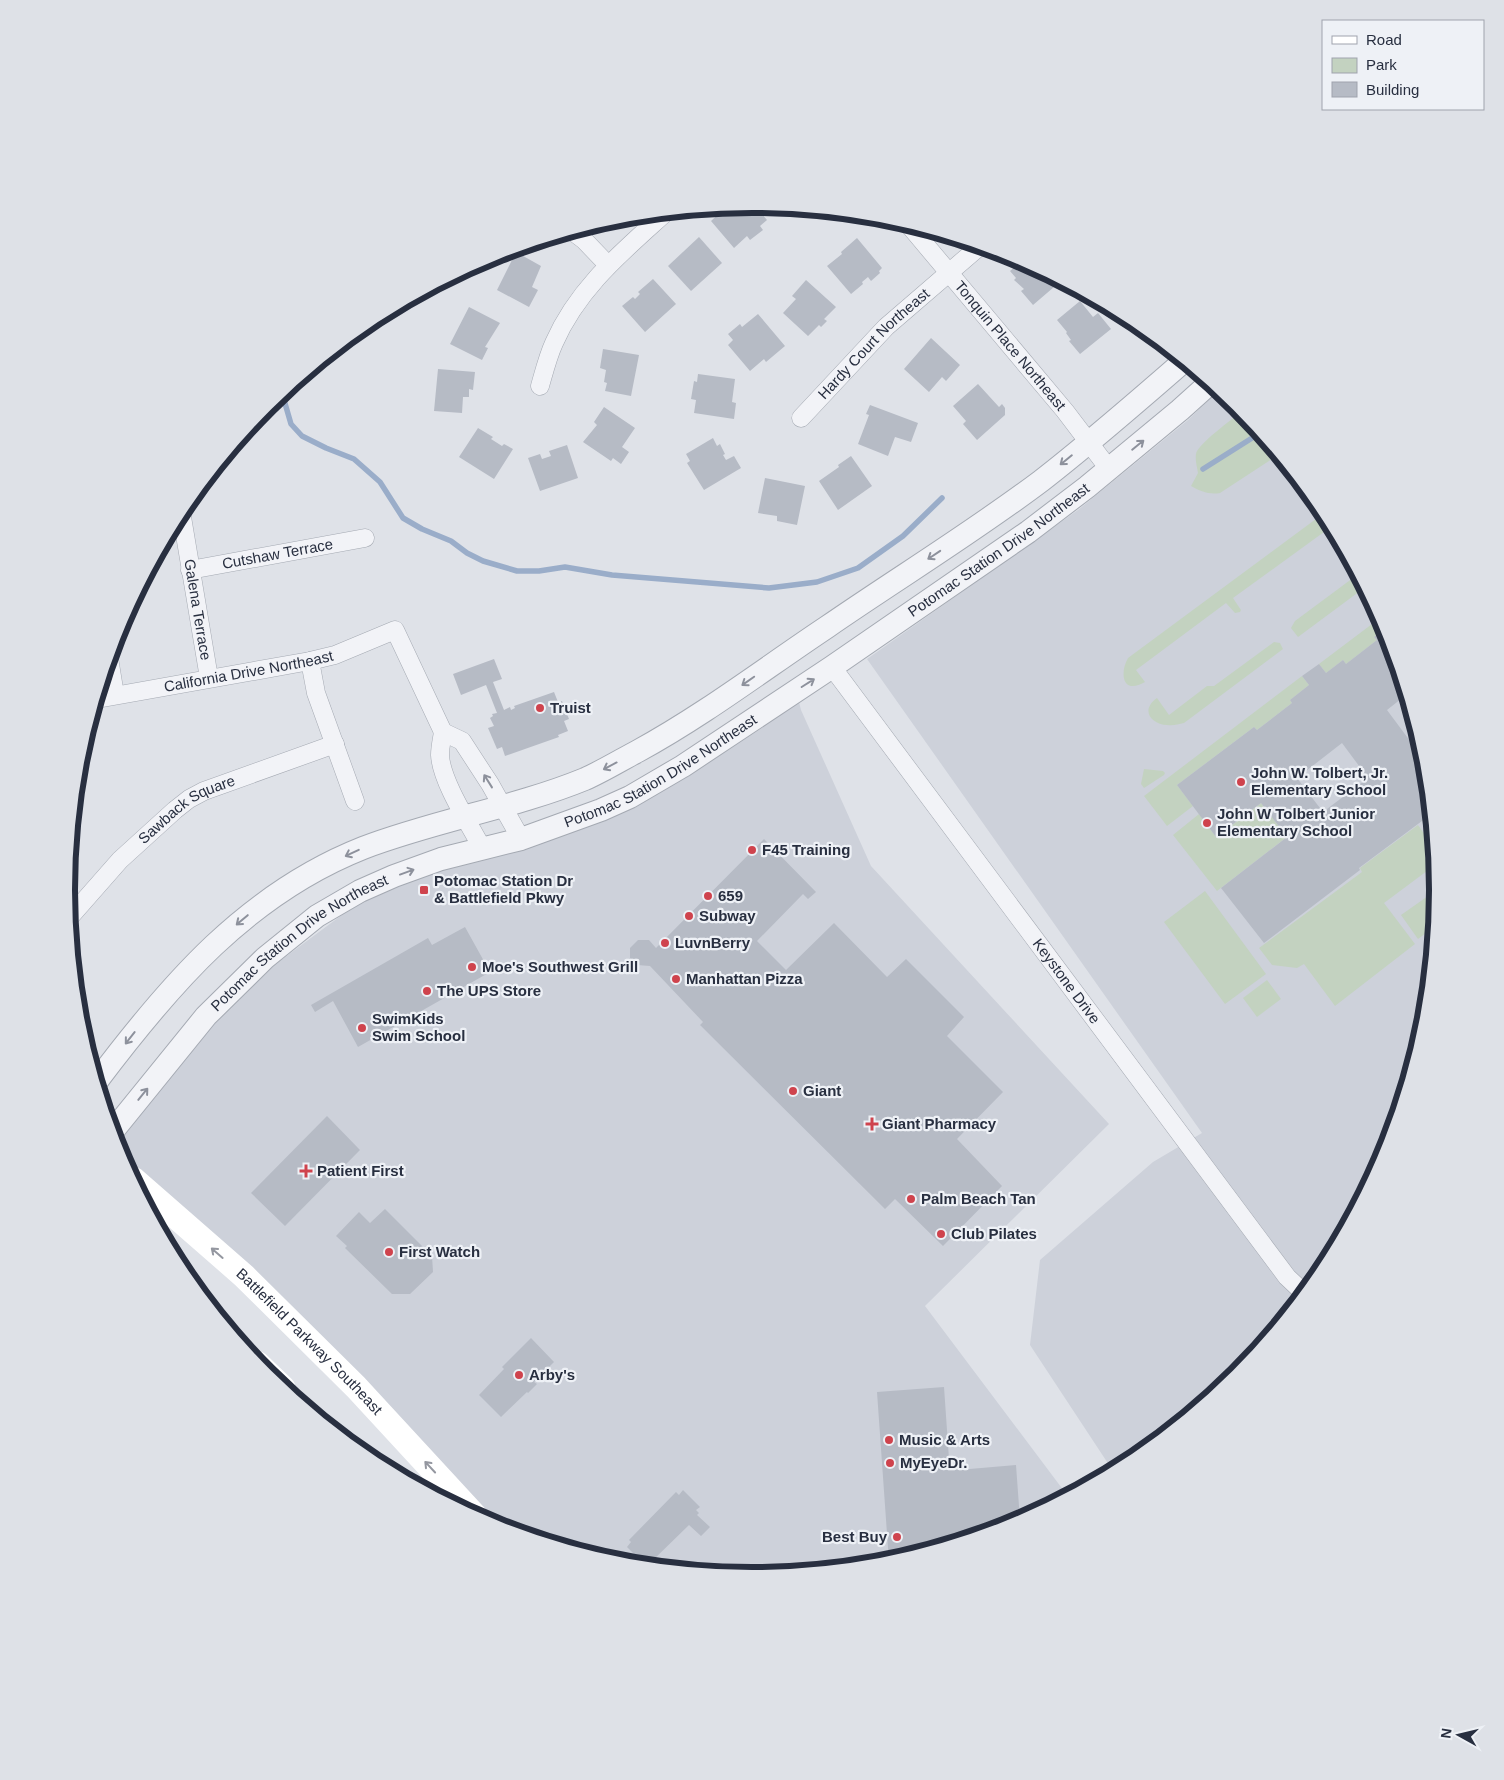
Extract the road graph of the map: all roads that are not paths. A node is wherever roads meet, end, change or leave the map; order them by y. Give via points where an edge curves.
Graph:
1 (657, 220) edge
2 (916, 233) edge
3 (578, 236) edge
4 (974, 251) edge
5 (608, 265) junction
6 (949, 272) junction
7 (1179, 365) edge
8 (540, 386) dead end
9 (1205, 387) edge
10 (801, 418) dead end
11 (1089, 441) junction
12 (1109, 469) junction
13 (183, 524) edge
14 (365, 538) dead end
15 (190, 570) junction
16 (310, 661) junction
17 (832, 667) junction
18 (111, 672) edge
19 (209, 678) junction
20 (115, 696) junction
21 (103, 698) edge
22 (443, 732) junction
23 (335, 744) junction
24 (355, 801) dead end
25 (502, 805) junction
26 (465, 816) junction
27 (521, 839) junction
28 (482, 848) junction
29 (75, 911) edge
30 (101, 1076) edge
31 (118, 1125) edge
32 (146, 1190) edge
33 (1299, 1288) edge
34 (461, 1500) edge

1 - 5 street
2 - 6 street, Tonquin Place Northeast
3 - 5 street
4 - 6 street, Hardy Court Northeast
5 - 8 street via 588,286 570,313 554,343
6 - 10 street, Hardy Court Northeast via 886,327
6 - 11 street, Tonquin Place Northeast
7 - 11 street, Potomac Station Drive Northeast
12 -> 9 street, Potomac Station Drive Northeast
11 - 12 street, Tonquin Place Northeast
11 -> 25 street, Potomac Station Drive Northeast via 1041,481 682,727 587,778
12 - 17 street, Potomac Station Drive Northeast via 1028,532
13 - 15 street, Galena Terrace
14 - 15 street, Cutshaw Terrace
15 - 19 street, Galena Terrace
16 - 19 street, California Drive Northeast
16 - 22 street, California Drive Northeast via 334,655 395,630
16 - 23 street via 316,693
27 -> 17 street, Potomac Station Drive Northeast via 630,797 683,766
17 - 33 street, Keystone Drive via 1287,1277
18 - 20 street
19 - 20 street, California Drive Northeast
20 - 21 street, California Drive Northeast
25 -> 22 street via 462,742
22 - 26 street via 440,756 448,782
23 - 24 street
23 - 29 street, Sawback Square via 204,791 188,800 120,860
25 - 26 street, Potomac Station Drive Northeast
25 - 27 street
26 - 28 street
26 -> 30 street, Potomac Station Drive Northeast via 363,848 313,871 249,914 173,986
27 - 28 street, Potomac Station Drive Northeast
31 -> 28 street, Potomac Station Drive Northeast via 206,1016 265,958 317,916 394,876
34 -> 32 main road, Battlefield Parkway Southeast via 356,1387 251,1283

